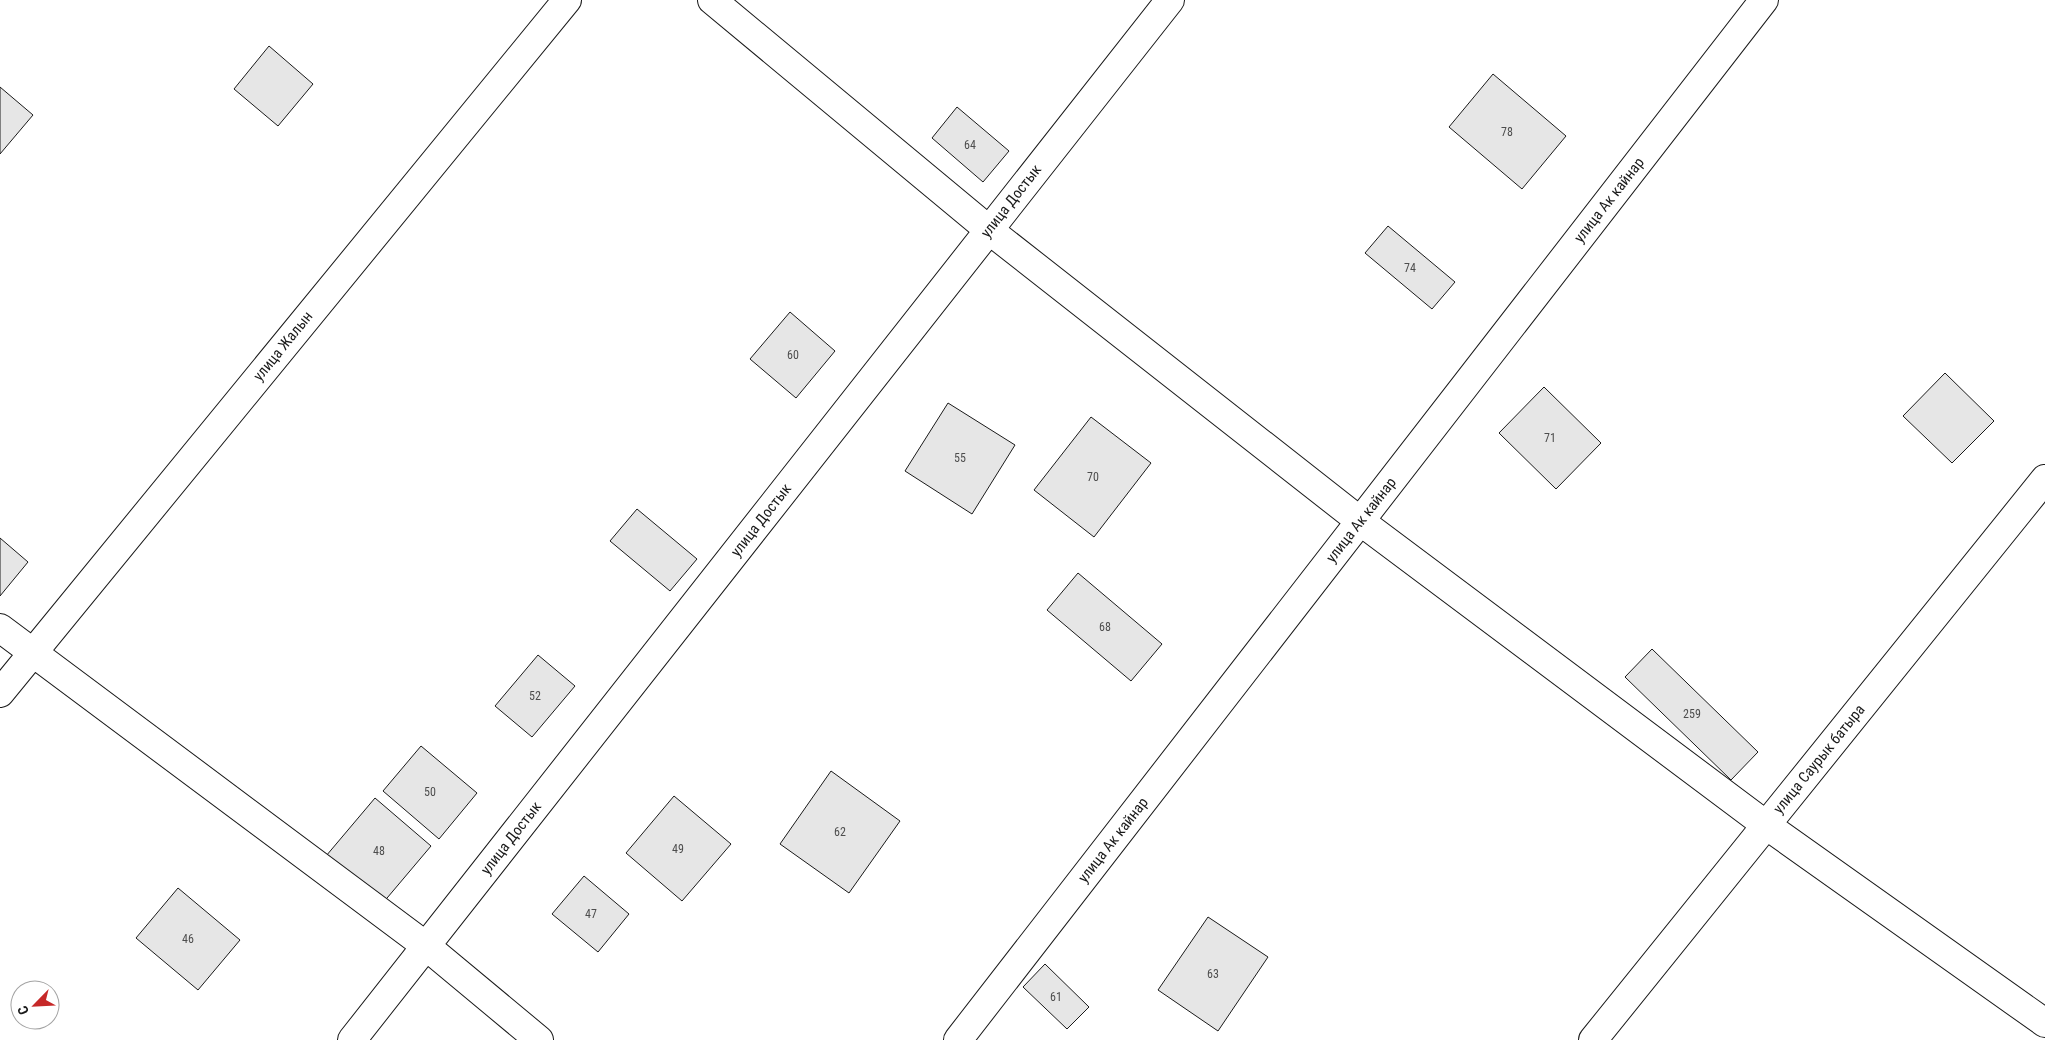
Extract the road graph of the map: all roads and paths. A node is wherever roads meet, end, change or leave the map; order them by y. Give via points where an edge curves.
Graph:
1 (567, 0) edge
2 (712, 0) edge
3 (1170, 0) edge
4 (1764, 0) edge
5 (989, 230) junction
6 (2045, 479) edge
7 (1360, 521) junction
8 (0, 628) edge
9 (33, 653) junction
10 (0, 693) edge
11 (1766, 825) junction
12 (426, 946) junction
13 (2045, 1023) edge
14 (352, 1040) edge
15 (539, 1040) edge
16 (958, 1040) edge
17 (1593, 1040) edge

1 - 9 street, улица Жалын
2 - 5 street
3 - 5 street, улица Достык
4 - 7 street, улица Ак кайнар
5 - 7 street
5 - 12 street, улица Достык
6 - 11 street, улица Саурык батыра
7 - 11 street
7 - 16 street, улица Ак кайнар
8 - 9 street
9 - 10 street, улица Жалын
9 - 12 street
11 - 13 street
11 - 17 street, улица Саурык батыра
12 - 14 street, улица Достык
12 - 15 street

